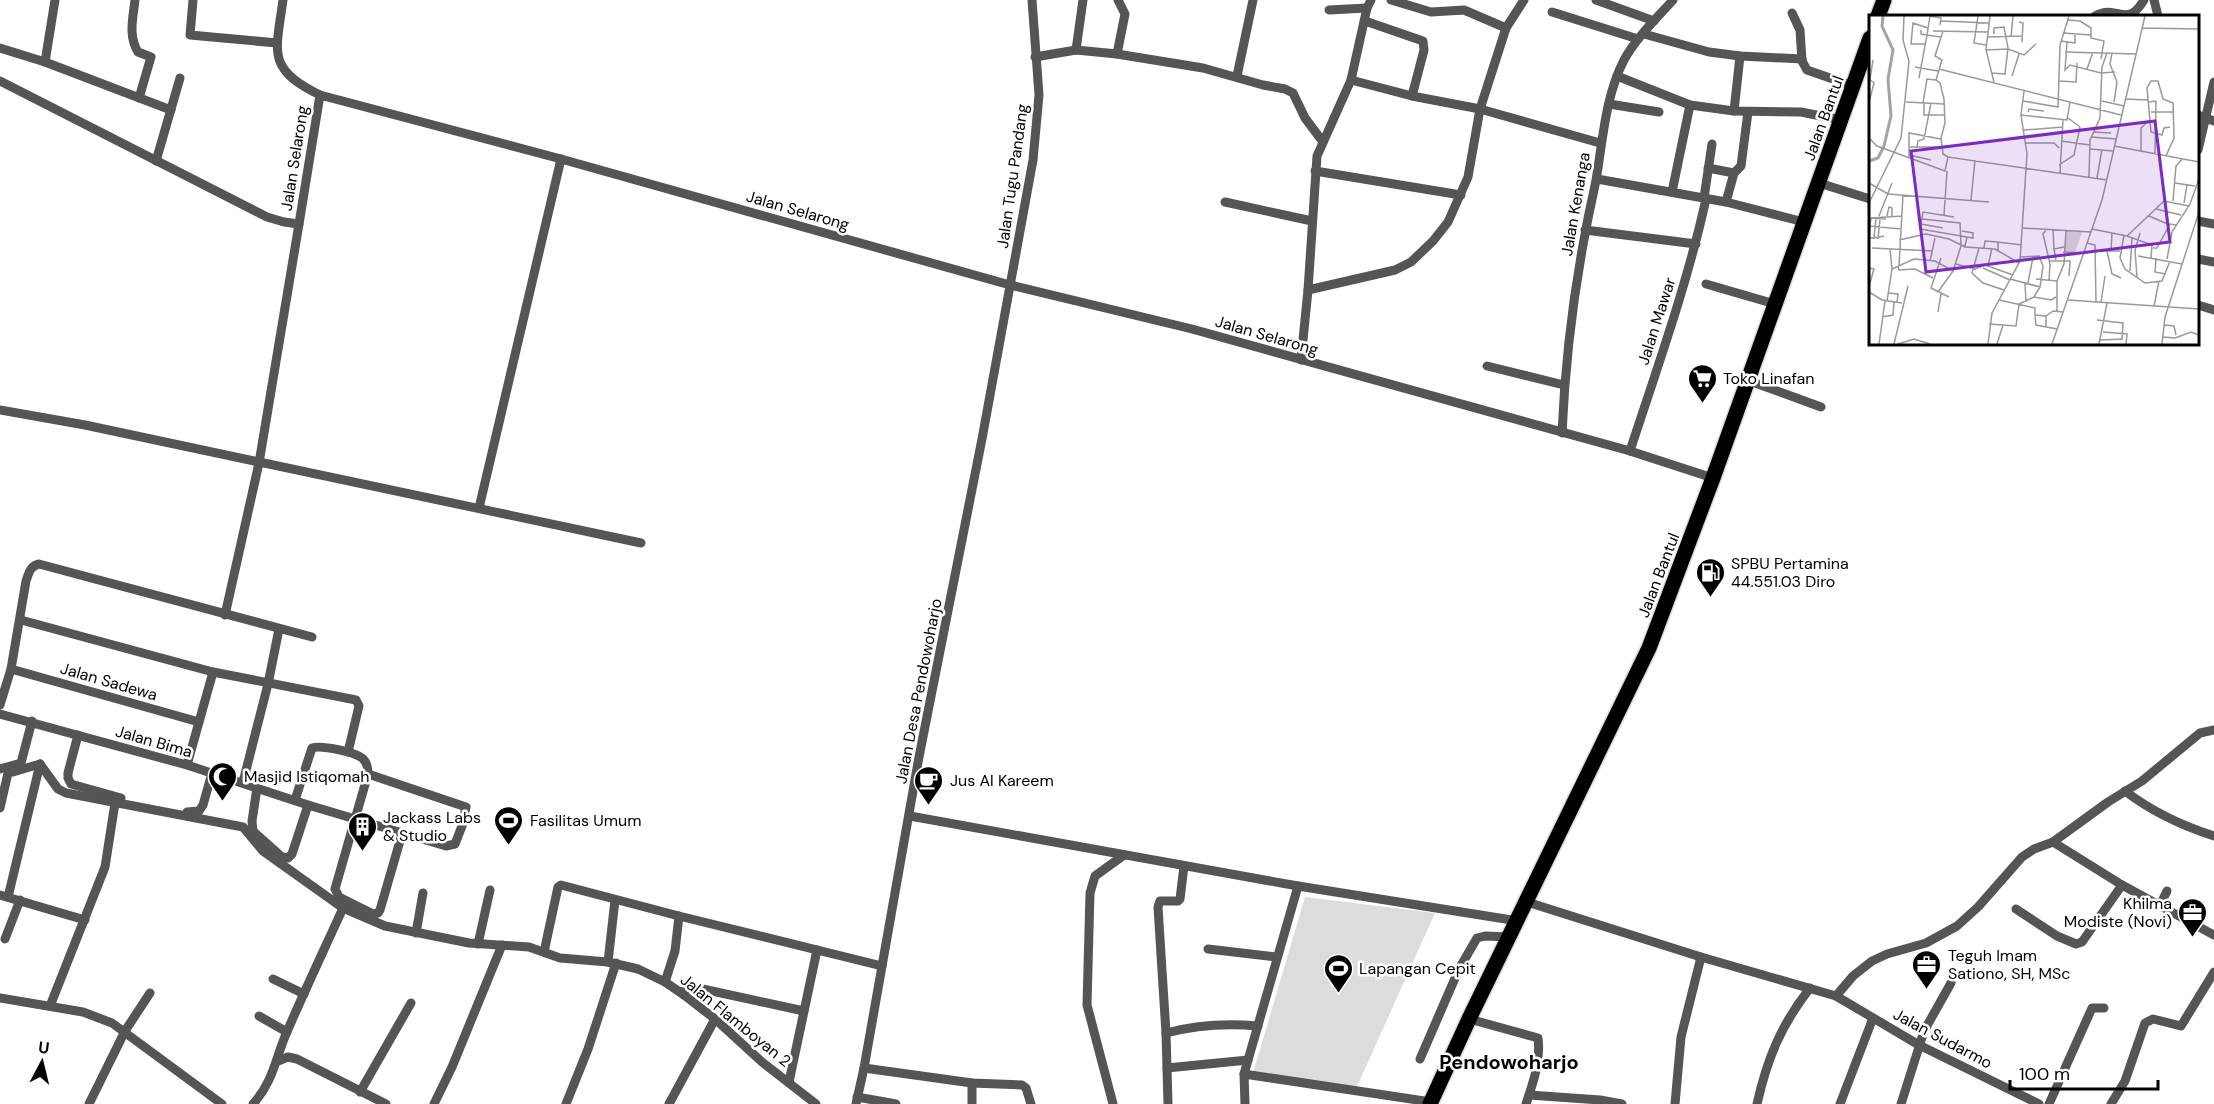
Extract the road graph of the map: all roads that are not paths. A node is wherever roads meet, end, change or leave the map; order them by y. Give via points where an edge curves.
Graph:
1 (55, 0) edge
2 (135, 0) edge
3 (193, 0) edge
4 (284, 0) edge
5 (1032, 0) edge
6 (1083, 0) edge
7 (1118, 0) edge
8 (1253, 0) edge
9 (1391, 0) edge
10 (1524, 0) edge
11 (1596, 0) edge
12 (1673, 0) edge
13 (1884, 0) edge
14 (2144, 0) edge
15 (2154, 0) edge
16 (1369, 4) edge
17 (1421, 5) edge
18 (1329, 10) dead end
19 (1552, 12) dead end
20 (1792, 13) dead end
21 (1878, 15) edge
22 (2098, 15) edge
23 (2131, 15) edge
24 (2131, 15) edge
25 (2158, 15) edge
26 (1365, 21) junction
27 (1654, 21) junction
28 (1506, 28) junction
29 (1641, 36) junction
30 (1869, 41) edge
31 (277, 44) junction
32 (0, 48) edge
33 (1076, 50) junction
34 (1117, 54) junction
35 (1740, 56) junction
36 (1035, 57) junction
37 (1802, 59) junction
38 (45, 62) junction
39 (1237, 76) junction
40 (1617, 76) junction
41 (180, 78) dead end
42 (1351, 80) junction
43 (0, 81) edge
44 (2214, 82) edge
45 (1853, 86) junction
46 (320, 95) junction
47 (1412, 96) junction
48 (139, 98) junction
49 (1609, 104) junction
50 (1690, 105) junction
51 (1480, 109) junction
52 (171, 110) junction
53 (1734, 111) junction
54 (1659, 112) dead end
55 (1748, 112) junction
56 (2206, 117) edge
57 (1841, 120) junction
58 (1323, 142) junction
59 (1600, 143) junction
60 (1712, 144) dead end
61 (2199, 146) edge
62 (561, 159) junction
63 (156, 161) junction
64 (1708, 168) junction
65 (1316, 171) junction
66 (1734, 173) junction
67 (1596, 178) junction
68 (1819, 183) junction
69 (1672, 192) junction
70 (1461, 195) junction
71 (1705, 199) junction
72 (1869, 199) edge
73 (1225, 202) dead end
74 (1726, 202) junction
75 (1312, 221) junction
76 (2199, 221) edge
77 (1803, 222) junction
78 (299, 224) junction
79 (2214, 224) edge
80 (1585, 230) junction
81 (1696, 244) junction
82 (2199, 259) edge
83 (2214, 262) edge
84 (1706, 284) dead end
85 (1010, 285) junction
86 (1308, 290) junction
87 (1774, 304) junction
88 (2199, 305) edge
89 (2214, 310) edge
90 (1301, 360) junction
91 (1487, 366) dead end
92 (1747, 380) junction
93 (1564, 385) junction
94 (1821, 407) dead end
95 (0, 410) edge
96 (1562, 433) junction
97 (1630, 451) junction
98 (259, 463) junction
99 (1713, 478) junction
100 (479, 508) junction
101 (641, 543) dead end
102 (225, 615) junction
103 (21, 620) junction
104 (279, 629) junction
105 (312, 637) dead end
106 (11, 669) junction
107 (213, 672) junction
108 (268, 684) junction
109 (0, 705) edge
110 (0, 714) edge
111 (32, 721) junction
112 (199, 722) junction
113 (2214, 730) edge
114 (78, 735) junction
115 (348, 752) junction
116 (40, 764) junction
117 (187, 765) junction
118 (3, 772) edge
119 (212, 774) junction
120 (368, 774) junction
121 (243, 782) junction
122 (258, 788) junction
123 (2125, 791) junction
124 (295, 800) junction
125 (115, 803) junction
126 (308, 805) junction
127 (0, 808) edge
128 (910, 816) junction
129 (354, 818) junction
130 (402, 834) junction
131 (2214, 836) edge
132 (2053, 842) junction
133 (1124, 855) junction
134 (1184, 866) junction
135 (2121, 885) junction
136 (1298, 886) junction
137 (490, 890) dead end
138 (2167, 891) dead end
139 (423, 893) dead end
140 (4, 896) edge
141 (20, 900) junction
142 (615, 900) junction
143 (1527, 902) junction
144 (2160, 906) junction
145 (343, 908) junction
146 (2016, 909) dead end
147 (679, 916) junction
148 (86, 920) junction
149 (1518, 921) junction
150 (416, 933) junction
151 (2214, 935) edge
152 (1509, 937) junction
153 (5, 939) dead end
154 (478, 944) junction
155 (502, 945) junction
156 (1208, 949) dead end
157 (817, 950) junction
158 (543, 952) junction
159 (1277, 957) junction
160 (1701, 957) junction
161 (612, 962) junction
162 (882, 966) junction
163 (2214, 972) edge
164 (273, 979) dead end
165 (665, 982) junction
166 (1951, 982) dead end
167 (1810, 988) junction
168 (150, 993) dead end
169 (304, 994) junction
170 (684, 995) junction
171 (1836, 996) junction
172 (0, 998) edge
173 (411, 1003) dead end
174 (50, 1006) junction
175 (2104, 1008) dead end
176 (804, 1011) junction
177 (259, 1016) dead end
178 (1873, 1018) junction
179 (715, 1019) junction
180 (1468, 1019) junction
181 (1258, 1026) junction
182 (125, 1031) junction
183 (287, 1032) junction
184 (1166, 1033) junction
185 (1919, 1045) junction
186 (1420, 1059) dead end
187 (1248, 1060) junction
188 (278, 1061) junction
189 (864, 1068) junction
190 (1167, 1068) junction
191 (1244, 1074) junction
192 (789, 1083) junction
193 (972, 1083) junction
194 (360, 1092) junction
195 (1528, 1099) edge
196 (856, 1100) edge
197 (1430, 1103) edge
198 (89, 1104) edge
199 (222, 1104) edge
200 (253, 1104) edge
201 (386, 1104) edge
202 (434, 1104) edge
203 (566, 1104) edge
204 (669, 1104) edge
205 (816, 1104) edge
206 (896, 1104) edge
207 (972, 1104) edge
208 (1031, 1104) edge
209 (1113, 1104) edge
210 (1168, 1104) edge
211 (1245, 1104) edge
212 (1622, 1104) edge
213 (1675, 1104) edge
214 (1757, 1104) edge
215 (1840, 1104) edge
216 (1901, 1104) edge
217 (2039, 1104) edge
218 (2049, 1104) edge
219 (2111, 1104) edge

1 - 38 street
2 - 48 street via 133,41 138,52 151,57
3 - 31 street via 190,35
4 - 31 street
5 - 36 street, Jalan Tugu Pandang
6 - 33 street
7 - 34 street via 1125,14
8 - 39 street
9 - 17 street
10 - 28 street
11 - 27 street
12 - 27 street, Jalan Kenanga
13 - 21 main road
14 - 24 street
15 - 25 street
16 - 18 street
16 - 26 street
17 - 28 street via 1431,12 1464,10
19 - 29 street
20 - 37 street via 1800,30
22 - 23 street
26 - 42 street
26 - 47 street via 1423,41 1425,50
27 - 29 street, Jalan Kenanga
28 - 51 street
29 - 35 street
29 - 40 street, Jalan Kenanga
30 - 45 main road, Jalan Bantul
31 - 46 street via 280,62 291,79
32 - 38 street
33 - 34 street
33 - 36 street
34 - 39 street
35 - 37 street
35 - 53 street
36 - 85 street, Jalan Tugu Pandang via 1038,126
37 - 45 street via 1807,70
38 - 48 street
39 - 58 street via 1290,91
40 - 49 street, Jalan Kenanga
40 - 50 street
41 - 52 street
42 - 47 street
42 - 58 street
43 - 63 street, Jalan Selarong
44 - 56 street
45 - 57 main road, Jalan Bantul
46 - 62 street, Jalan Selarong
46 - 78 street, Jalan Selarong
47 - 51 street
48 - 52 street
49 - 54 street
49 - 59 street, Jalan Kenanga
50 - 53 street
50 - 69 street
51 - 59 street
51 - 70 street
52 - 63 street
53 - 55 street
55 - 57 street via 1801,112
55 - 66 street via 1741,166
56 - 61 street
57 - 68 main road, Jalan Bantul
58 - 65 street
59 - 67 street, Jalan Kenanga
60 - 64 street, Jalan Mawar
62 - 85 street, Jalan Selarong
62 - 100 street
63 - 78 street, Jalan Selarong via 267,217
64 - 66 street
64 - 71 street, Jalan Mawar
65 - 70 street
65 - 75 street
66 - 74 street
67 - 69 street
67 - 80 street, Jalan Kenanga
68 - 72 street
68 - 77 main road, Jalan Bantul
69 - 71 street
70 - 86 street via 1448,222 1412,262 1395,270
71 - 74 street
71 - 81 street, Jalan Mawar
73 - 75 street
74 - 77 street
75 - 86 street
76 - 79 street
77 - 87 main road, Jalan Bantul
78 - 98 street
80 - 81 street
80 - 93 street, Jalan Kenanga
81 - 97 street, Jalan Mawar
82 - 83 street
84 - 87 street
85 - 90 street, Jalan Selarong
85 - 128 street, Jalan Desa Pendowoharjo
86 - 90 street
87 - 92 main road, Jalan Bantul
88 - 89 street
90 - 96 street, Jalan Selarong
91 - 93 street
92 - 94 street
92 - 99 main road, Jalan Bantul
93 - 96 street, Jalan Kenanga
95 - 98 street
96 - 97 street, Jalan Selarong
97 - 99 street, Jalan Selarong
98 - 100 street
98 - 102 street
99 - 143 main road, Jalan Bantul via 1649,648
100 - 101 street
102 - 103 street via 39,564 29,572
102 - 104 street
103 - 106 street
103 - 107 street
104 - 105 street
104 - 108 street
106 - 109 street
106 - 112 street, Jalan Sadewa
107 - 108 street
107 - 112 street
108 - 115 street via 356,700 359,706
108 - 121 street
110 - 111 street, Jalan Bima
111 - 114 street, Jalan Bima
111 - 118 street via 21,763
112 - 117 street
113 - 123 street via 2200,733
114 - 117 street, Jalan Bima
114 - 119 street via 68,773 77,787 193,813 203,805
115 - 120 street via 362,757
115 - 124 street via 312,748
116 - 118 street
116 - 125 street, Jalan Flamboyan 2 via 58,789
116 - 140 street
117 - 119 street, Jalan Bima
118 - 127 street
119 - 121 street, Jalan Bima
120 - 129 street
120 - 130 street, Jalan Bima via 464,805 466,809 455,844 446,846
121 - 122 street, Jalan Bima
122 - 124 street, Jalan Bima
122 - 126 street via 252,828 282,857 292,854
123 - 131 street via 2162,814
123 - 132 street
124 - 126 street, Jalan Bima
125 - 145 street, Jalan Flamboyan 2 via 243,827 263,851
125 - 148 street via 105,867
126 - 129 street, Jalan Bima
128 - 133 street
128 - 162 street, Jalan Desa Pendowoharjo
129 - 130 street, Jalan Bima
129 - 130 street via 336,892 373,914 380,910
132 - 135 street
132 - 171 street via 2022,857 1957,926 1926,943 1872,961
133 - 134 street
133 - 209 street via 1095,876 1090,893 1087,1005
134 - 136 street
134 - 184 street via 1180,899 1162,899 1158,907
135 - 144 street
135 - 146 street via 2082,942 2076,944
136 - 149 street
136 - 159 street
137 - 154 street
138 - 144 street
139 - 150 street
140 - 141 street
141 - 148 street
141 - 153 street
142 - 147 street
142 - 158 street via 559,886
142 - 161 street
143 - 149 main road, Jalan Bantul
143 - 160 street, Jalan Sudarmo
144 - 151 street
145 - 150 street, Jalan Flamboyan 2
145 - 169 street
147 - 157 street
147 - 165 street via 675,951
148 - 174 street
149 - 152 main road, Jalan Bantul
150 - 154 street, Jalan Flamboyan 2
152 - 180 main road, Jalan Bantul
152 - 186 street via 1477,938 1459,969
154 - 155 street, Jalan Flamboyan 2
155 - 158 street, Jalan Flamboyan 2 via 529,946
155 - 202 street
156 - 159 street
157 - 162 street
157 - 176 street
158 - 161 street, Jalan Flamboyan 2 via 565,959
159 - 181 street
160 - 167 street, Jalan Sudarmo
160 - 213 street via 1681,1037
161 - 165 street, Jalan Flamboyan 2
161 - 203 street via 588,1049
162 - 189 street, Jalan Desa Pendowoharjo
163 - 219 street via 2183,1024 2176,1026 2153,1019 2145,1023 2125,1081
164 - 169 street
165 - 170 street, Jalan Flamboyan 2
166 - 185 street
167 - 171 street, Jalan Sudarmo
167 - 214 street via 1781,1029
168 - 182 street
169 - 183 street
170 - 176 street via 689,986
170 - 179 street, Jalan Flamboyan 2
171 - 178 street, Jalan Sudarmo
172 - 174 street
173 - 194 street
174 - 182 street via 93,1015
175 - 218 street via 2092,1008
176 - 192 street
177 - 183 street
178 - 185 street, Jalan Sudarmo
178 - 215 street
179 - 192 street, Jalan Flamboyan 2
179 - 204 street
180 - 195 street via 1538,1038 1534,1081
180 - 197 main road, Jalan Bantul
181 - 184 street via 1236,1024
181 - 187 street
182 - 198 street
182 - 199 street
183 - 188 street
184 - 190 street
185 - 216 street
185 - 217 street, Jalan Sudarmo
187 - 190 street
187 - 191 street
188 - 194 street via 297,1059
188 - 200 street via 267,1086
189 - 193 street
189 - 196 street, Jalan Desa Pendowoharjo
190 - 210 street
191 - 197 street
191 - 211 street
192 - 205 street, Jalan Flamboyan 2
193 - 207 street
193 - 208 street via 1022,1085
194 - 201 street
195 - 212 street
196 - 206 street

